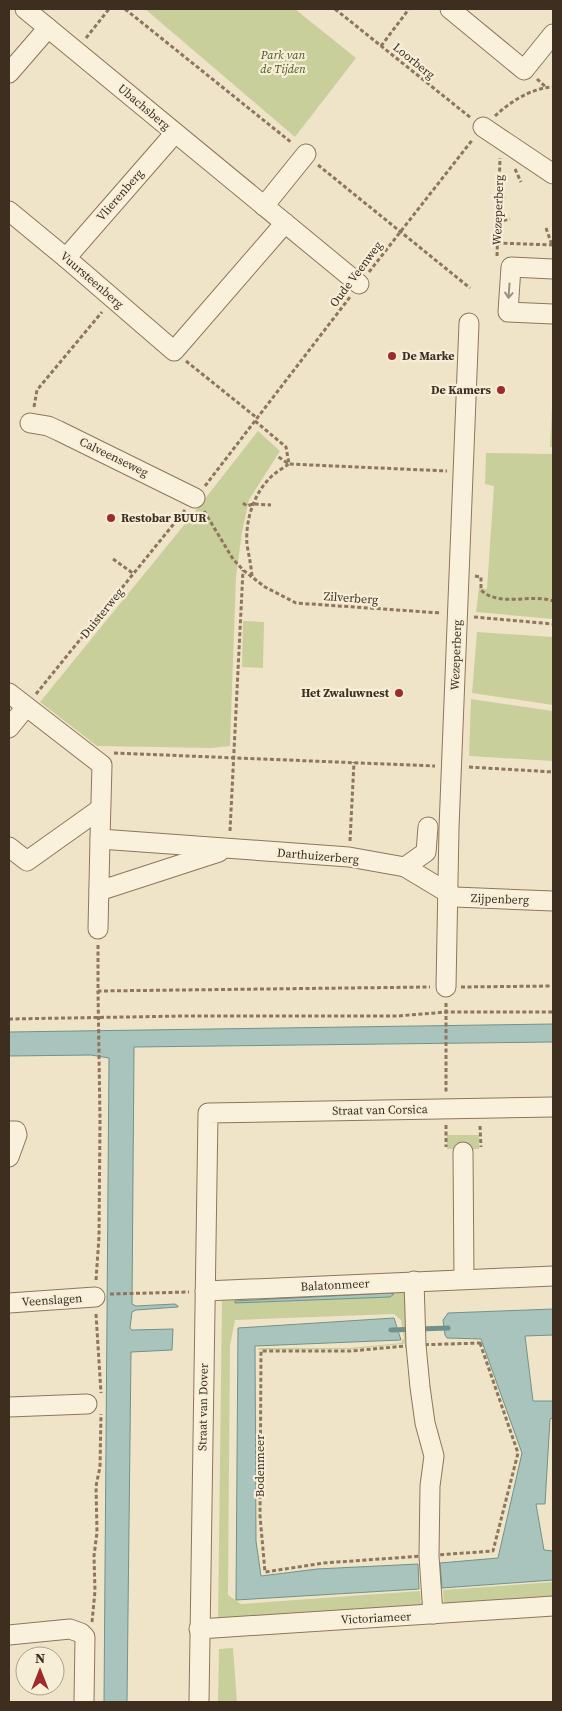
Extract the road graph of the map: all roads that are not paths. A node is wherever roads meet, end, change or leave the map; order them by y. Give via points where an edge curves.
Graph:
1 (25, 9) edge
2 (450, 9) edge
3 (48, 28) junction
4 (553, 34) edge
5 (9, 73) edge
6 (483, 128) road end
7 (175, 132) junction
8 (306, 154) road end
9 (553, 174) edge
10 (264, 206) junction
11 (9, 211) edge
12 (285, 223) junction
13 (66, 258) junction
14 (553, 269) edge
15 (359, 284) road end
16 (553, 314) edge
17 (468, 323) dead end
18 (30, 423) road end
19 (195, 498) road end
20 (9, 692) edge
21 (26, 707) junction
22 (9, 728) edge
23 (100, 809) junction
24 (428, 826) dead end
25 (100, 839) junction
26 (9, 847) edge
27 (229, 849) junction
28 (405, 867) junction
29 (98, 891) junction
30 (448, 893) junction
31 (553, 901) edge
32 (98, 929) road end
33 (446, 987) road end
34 (553, 1108) edge
35 (208, 1112) joint
36 (9, 1131) edge
37 (464, 1152) road end
38 (9, 1157) edge
39 (553, 1276) edge
40 (464, 1279) junction
41 (414, 1281) junction
42 (205, 1291) junction
43 (99, 1296) road end
44 (9, 1303) edge
45 (97, 1406) road end
46 (9, 1407) edge
47 (553, 1606) edge
48 (432, 1608) junction
49 (199, 1629) junction
50 (9, 1635) edge
51 (84, 1702) edge
52 (198, 1702) edge

1 - 3 street, Ubachsberg
2 - 4 street via 524,70
3 - 5 street
3 - 7 street, Ubachsberg
6 - 9 street
7 - 10 street, Ubachsberg
7 - 13 street, Vlierenberg
8 - 10 street
10 - 12 street, Ubachsberg
11 - 13 street, Vuursteenberg
12 - 13 street, Vuursteenberg via 174,351
12 - 15 street, Ubachsberg
14 -> 16 street via 504,266 508,312
17 - 30 street, Wezeperberg
18 - 19 street, Calveenseweg via 60,431
20 - 21 street
21 - 22 street
21 - 23 street via 102,765
23 - 25 street
23 - 26 street via 27,861
24 - 28 street via 426,852
25 - 27 street, Darthuizerberg
25 - 29 street
27 - 28 street, Darthuizerberg via 349,856
27 - 29 street, Darthuizerberg
28 - 30 street, Darthuizerberg
29 - 32 street
30 - 31 street, Zijpenberg via 455,897
30 - 33 street, Wezeperberg
34 - 35 street, Straat van Corsica
35 - 42 street, Straat van Dover
36 - 38 street via 16,1131 17,1135
37 - 40 street
39 - 40 street, Balatonmeer
40 - 41 street, Balatonmeer
41 - 42 street, Balatonmeer
41 - 48 street via 416,1342 425,1423 434,1456 430,1486 429,1559
42 - 49 street, Straat van Dover
43 - 44 street, Veenslagen
45 - 46 street
47 - 48 street, Victoriameer
48 - 49 street, Victoriameer
49 - 52 street, Straat van Dover
50 - 51 street via 70,1629 81,1633 85,1637

